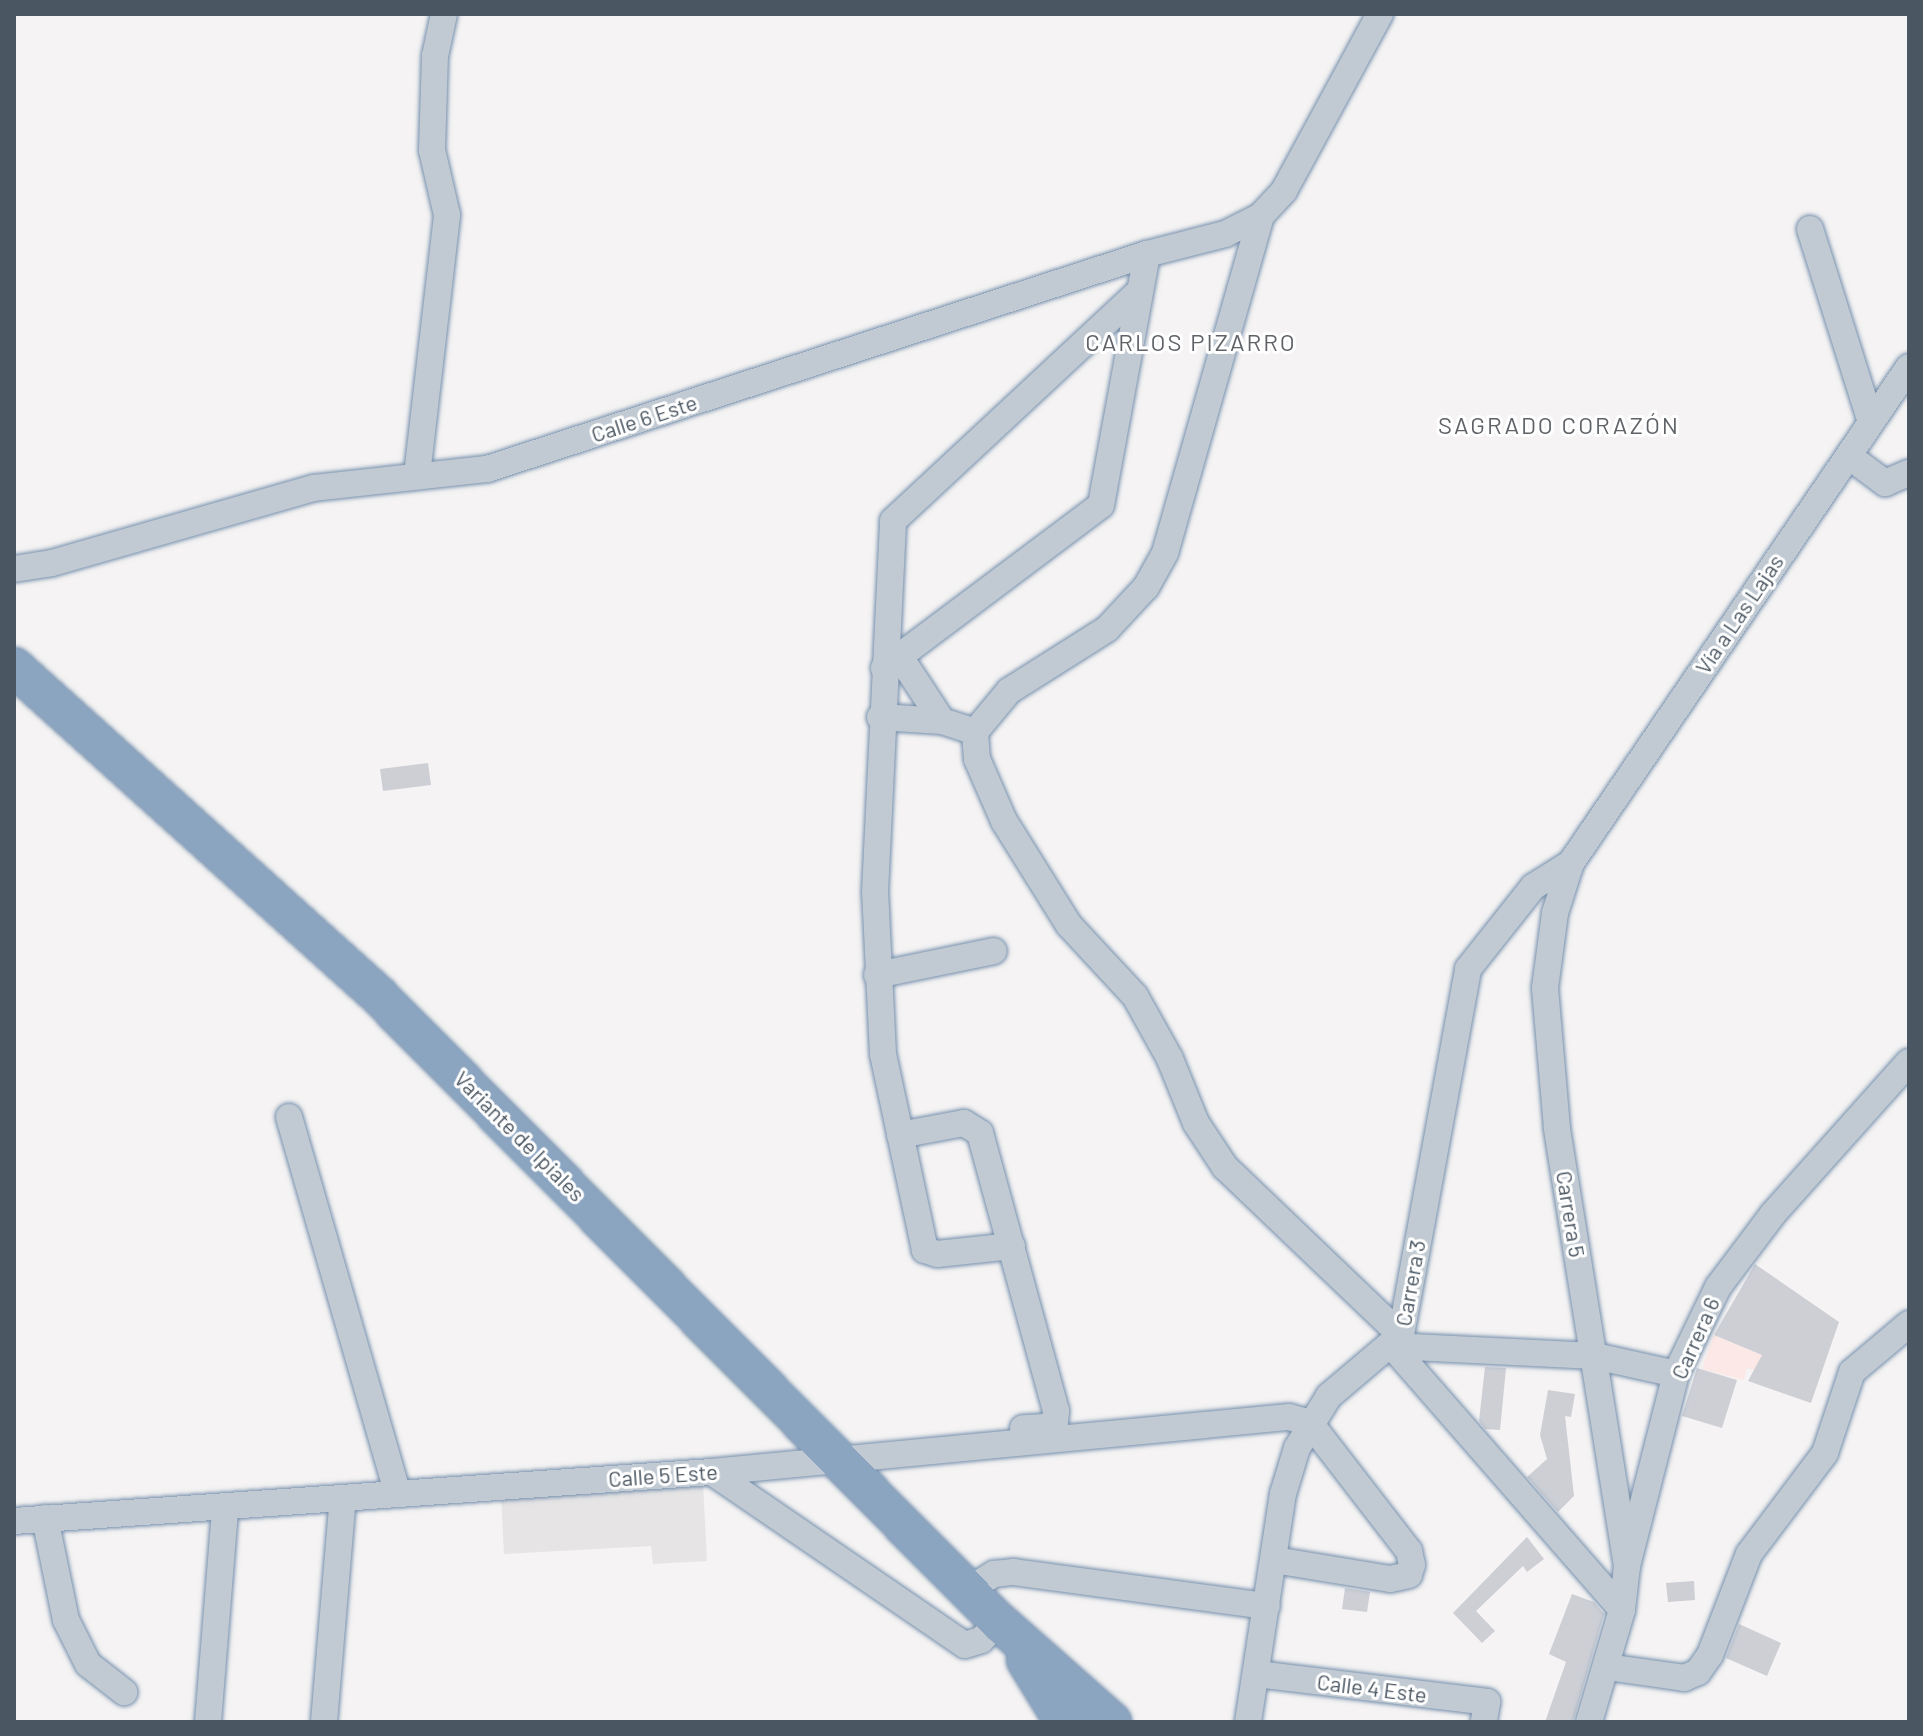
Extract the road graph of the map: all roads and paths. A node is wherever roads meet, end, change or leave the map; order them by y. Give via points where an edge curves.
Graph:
1 (444, 14) edge
2 (1380, 14) edge
3 (1261, 216) junction
4 (1810, 229) dead end
5 (1147, 254) junction
6 (1135, 295) junction
7 (1909, 367) edge
8 (1871, 422) junction
9 (1850, 457) junction
10 (1909, 473) edge
11 (417, 475) junction
12 (14, 569) edge
13 (892, 663) junction
14 (14, 667) edge
15 (880, 717) junction
16 (942, 721) junction
17 (975, 732) junction
18 (1571, 863) junction
19 (994, 951) dead end
20 (877, 975) junction
21 (1909, 1062) edge
22 (289, 1117) dead end
23 (900, 1135) junction
24 (1012, 1246) junction
25 (1909, 1324) edge
26 (1397, 1340) junction
27 (1595, 1356) junction
28 (1676, 1374) junction
29 (1310, 1423) junction
30 (904, 1452) junction
31 (838, 1460) junction
32 (712, 1472) junction
33 (398, 1494) junction
34 (343, 1498) junction
35 (225, 1509) junction
36 (45, 1518) junction
37 (14, 1521) edge
38 (1274, 1560) junction
39 (1627, 1566) junction
40 (969, 1590) junction
41 (1267, 1606) junction
42 (1622, 1610) junction
43 (1002, 1625) junction
44 (1607, 1667) junction
45 (1257, 1674) junction
46 (124, 1692) dead end
47 (1486, 1712) edge
48 (1252, 1716) edge
49 (208, 1722) edge
50 (324, 1722) edge
51 (1064, 1722) edge
52 (1112, 1722) edge
53 (1589, 1722) edge

1 - 11 street via 435,56 432,150 447,215
2 - 3 street via 1284,191
3 - 5 street, Calle 6 Este via 1225,234
3 - 17 street via 1165,553 1146,587 1107,629 1009,691
4 - 8 street
5 - 6 street
5 - 11 street, Calle 6 Este via 487,469
6 - 13 street via 893,521
6 - 13 street via 1108,490 1101,505
7 - 8 street, Vía a Las Lajas
8 - 9 street, Vía a Las Lajas
9 - 10 street via 1885,483
9 - 18 street, Vía a Las Lajas
11 - 12 street, Calle 6 Este via 314,488 52,563
13 - 15 street
13 - 16 street
14 - 31 highway, Variante de Ipiales via 379,996
15 - 16 street
15 - 20 street
16 - 17 street
17 - 26 street via 977,759 1004,821 1069,925 1135,996 1170,1059 1196,1123 1225,1167
18 - 26 street, Carrera 3 via 1533,887 1468,969
18 - 27 street, Carrera 5 via 1546,951 1545,988 1557,1128
19 - 20 street
20 - 23 street via 883,1054
21 - 28 street, Carrera 6 via 1773,1214 1718,1287
22 - 33 street
23 - 24 street via 973,1125 980,1133
23 - 24 street via 925,1250 937,1254
24 - 30 street via 1055,1422 1045,1427 928,1432 915,1436
25 - 44 street via 1852,1372 1825,1453 1749,1554 1698,1672 1684,1678
26 - 27 street
26 - 29 street, Carrera 3 via 1329,1396
26 - 42 street
27 - 28 street
27 - 39 street, Carrera 5
28 - 39 street, Carrera 6
29 - 30 street, Calle 5 Este via 1289,1417
29 - 38 street, Carrera 3 via 1283,1494
29 - 38 street via 1409,1551 1412,1565 1409,1575 1390,1579
30 - 31 street, Calle 5 Este
31 - 32 street, Calle 5 Este
31 - 40 highway, Variante de Ipiales
32 - 33 street, Calle 5 Este
32 - 43 street via 965,1645
33 - 34 street, Calle 5 Este
34 - 35 street, Calle 5 Este
34 - 50 street
35 - 36 street, Calle 5 Este
35 - 49 street
36 - 37 street, Calle 5 Este
36 - 46 street via 66,1620 88,1664
38 - 41 street, Carrera 3
39 - 42 street, Carrera 6
40 - 41 street via 994,1574 1014,1572
40 - 43 highway, Variante de Ipiales
41 - 45 street, Carrera 3
42 - 44 street, Carrera 6
43 - 51 highway, Variante de Ipiales
43 - 52 highway, Variante de Ipiales
44 - 53 street, Carrera 6
45 - 47 street, Calle 4 Este
45 - 48 street, Carrera 3

